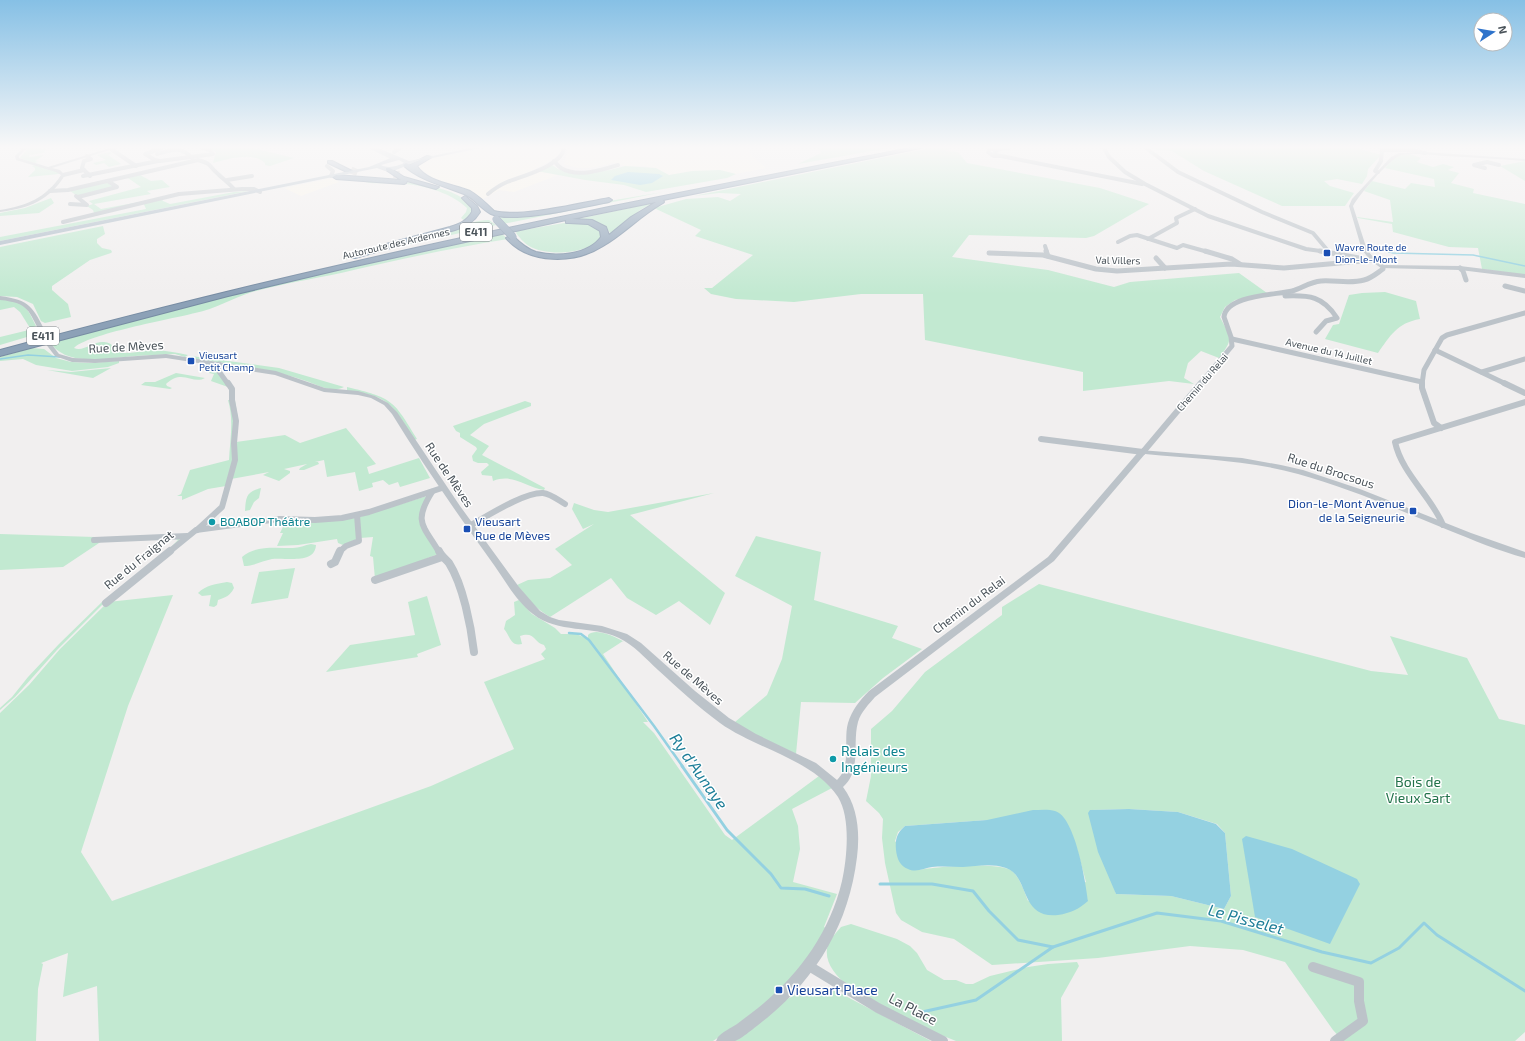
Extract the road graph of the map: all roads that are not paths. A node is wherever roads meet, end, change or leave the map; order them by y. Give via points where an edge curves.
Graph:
1 (464, 196) joint
2 (44, 197) edge
3 (167, 197) edge
4 (231, 197) edge
5 (473, 197) edge
6 (650, 197) edge
7 (669, 197) edge
8 (679, 197) edge
9 (1170, 197) edge
10 (1230, 197) edge
11 (1357, 197) edge
12 (616, 199) dead end
13 (1195, 209) junction
14 (0, 211) edge
15 (64, 222) dead end
16 (540, 222) junction
17 (512, 237) junction
18 (1148, 239) junction
19 (1118, 242) dead end
20 (0, 244) edge
21 (1045, 246) dead end
22 (1177, 248) junction
23 (1329, 252) junction
24 (990, 253) dead end
25 (1169, 253) dead end
26 (1048, 256) junction
27 (1156, 258) dead end
28 (1365, 260) junction
29 (1373, 260) junction
30 (1240, 264) junction
31 (1383, 267) junction
32 (1166, 268) junction
33 (1460, 268) junction
34 (1525, 276) edge
35 (1466, 280) dead end
36 (242, 285) junction
37 (1505, 286) dead end
38 (1525, 291) edge
39 (1277, 294) junction
40 (0, 298) edge
41 (1525, 313) edge
42 (1316, 332) dead end
43 (43, 333) tunnel mouth
44 (1232, 339) junction
45 (48, 343) tunnel mouth
46 (0, 348) edge
47 (1435, 350) junction
48 (0, 353) edge
49 (1525, 359) edge
50 (219, 364) junction
51 (1482, 372) junction
52 (1422, 382) junction
53 (1525, 393) edge
54 (1525, 402) edge
55 (1441, 428) junction
56 (1041, 439) dead end
57 (1143, 452) junction
58 (442, 488) junction
59 (432, 492) junction
60 (565, 504) dead end
61 (357, 515) junction
62 (1443, 525) junction
63 (469, 526) junction
64 (196, 530) junction
65 (187, 536) junction
66 (94, 540) dead end
67 (1525, 555) edge
68 (442, 557) junction
69 (331, 564) dead end
70 (375, 580) dead end
71 (106, 603) dead end
72 (474, 652) dead end
73 (837, 786) junction
74 (809, 966) junction
75 (1312, 967) dead end
76 (723, 1041) edge
77 (943, 1041) edge
78 (1335, 1041) edge

1 - 17 highway, bridge
1 - 36 highway via 475,207 476,212 473,218 462,225
2 - 14 street via 31,205
3 - 15 street
4 - 20 main road
5 - 12 highway via 492,212 508,216
6 - 36 highway, Autoroute des Ardennes / E411 via 448,238
7 - 16 highway, Autoroute des Ardennes / E411
8 - 17 highway via 651,207 604,244 584,252 562,256 538,254 522,248
9 - 13 street
10 - 23 street via 1313,233
11 - 29 street via 1351,206 1363,247
13 - 18 street via 1176,218 1177,223
13 - 23 street via 1220,221 1306,249
16 - 17 highway via 583,221 599,226 606,234 601,242 592,248 557,254 528,249
16 - 48 highway, Autoroute des Ardennes / E411 via 268,283
18 - 19 street, Val Villers via 1133,235
18 - 22 street, Val Villers
21 - 26 street
22 - 25 street
22 - 30 street, Val Villers via 1189,246 1232,259
23 - 28 street
24 - 26 street, Val Villers
26 - 32 street, Val Villers via 1102,270
27 - 32 street, Val Villers
28 - 29 street
28 - 30 street, Val Villers via 1290,267
29 - 31 street
30 - 32 street, Val Villers
31 - 33 street
31 - 39 street, Chemin du Relai via 1366,280 1316,282
33 - 34 street
33 - 35 street
36 - 46 highway, Autoroute des Ardennes / E411
37 - 38 street
39 - 42 street, Chemin du Relai via 1308,296 1326,303 1339,320 1338,323 1328,321
39 - 44 street, Chemin du Relai via 1240,301 1228,307 1224,317
40 - 43 street via 28,305
41 - 47 street via 1447,335 1442,338
44 - 52 street, Avenue du 14 Juillet
44 - 57 street, Chemin du Relai via 1233,344 1229,351
45 - 50 street, Rue de Mèves via 57,355 72,360 166,356
47 - 51 street
47 - 52 street via 1424,370
49 - 51 street
50 - 58 street, Rue de Mèves via 276,373 324,390 358,393 380,400 395,412
50 - 64 street via 218,370 232,389 236,421 234,465 222,507
51 - 53 street
52 - 55 street via 1434,423
54 - 55 street
55 - 62 street via 1396,442 1395,445
56 - 57 street
57 - 62 street, Rue du Brocsous via 1239,459 1299,471
57 - 73 street, Chemin du Relai via 1051,559 872,694 860,707 854,720 851,761 847,776
58 - 59 street, Rue du Fraignat
58 - 63 street, Rue de Mèves
59 - 61 street, Rue du Fraignat
59 - 68 street via 420,516
60 - 63 street via 546,494 534,494
61 - 64 street, Rue du Fraignat via 327,519 279,519
61 - 69 street via 359,541 343,546 335,562
62 - 67 street, Rue du Brocsous
63 - 73 street, Rue de Mèves via 526,601 540,615 564,625 600,628 624,636 723,720 761,743 821,772
64 - 65 street, Rue du Fraignat
65 - 66 street, Rue du Fraignat
65 - 71 street, Rue du Fraignat
68 - 70 street
68 - 72 street via 451,568 459,586 472,630
73 - 74 street, Rue de Mèves via 847,802 851,816 852,858 842,904 832,929
74 - 76 street, Rue de Mèves via 786,993 750,1023
74 - 77 street, La Place via 878,1008
75 - 78 street via 1359,982 1363,1021

